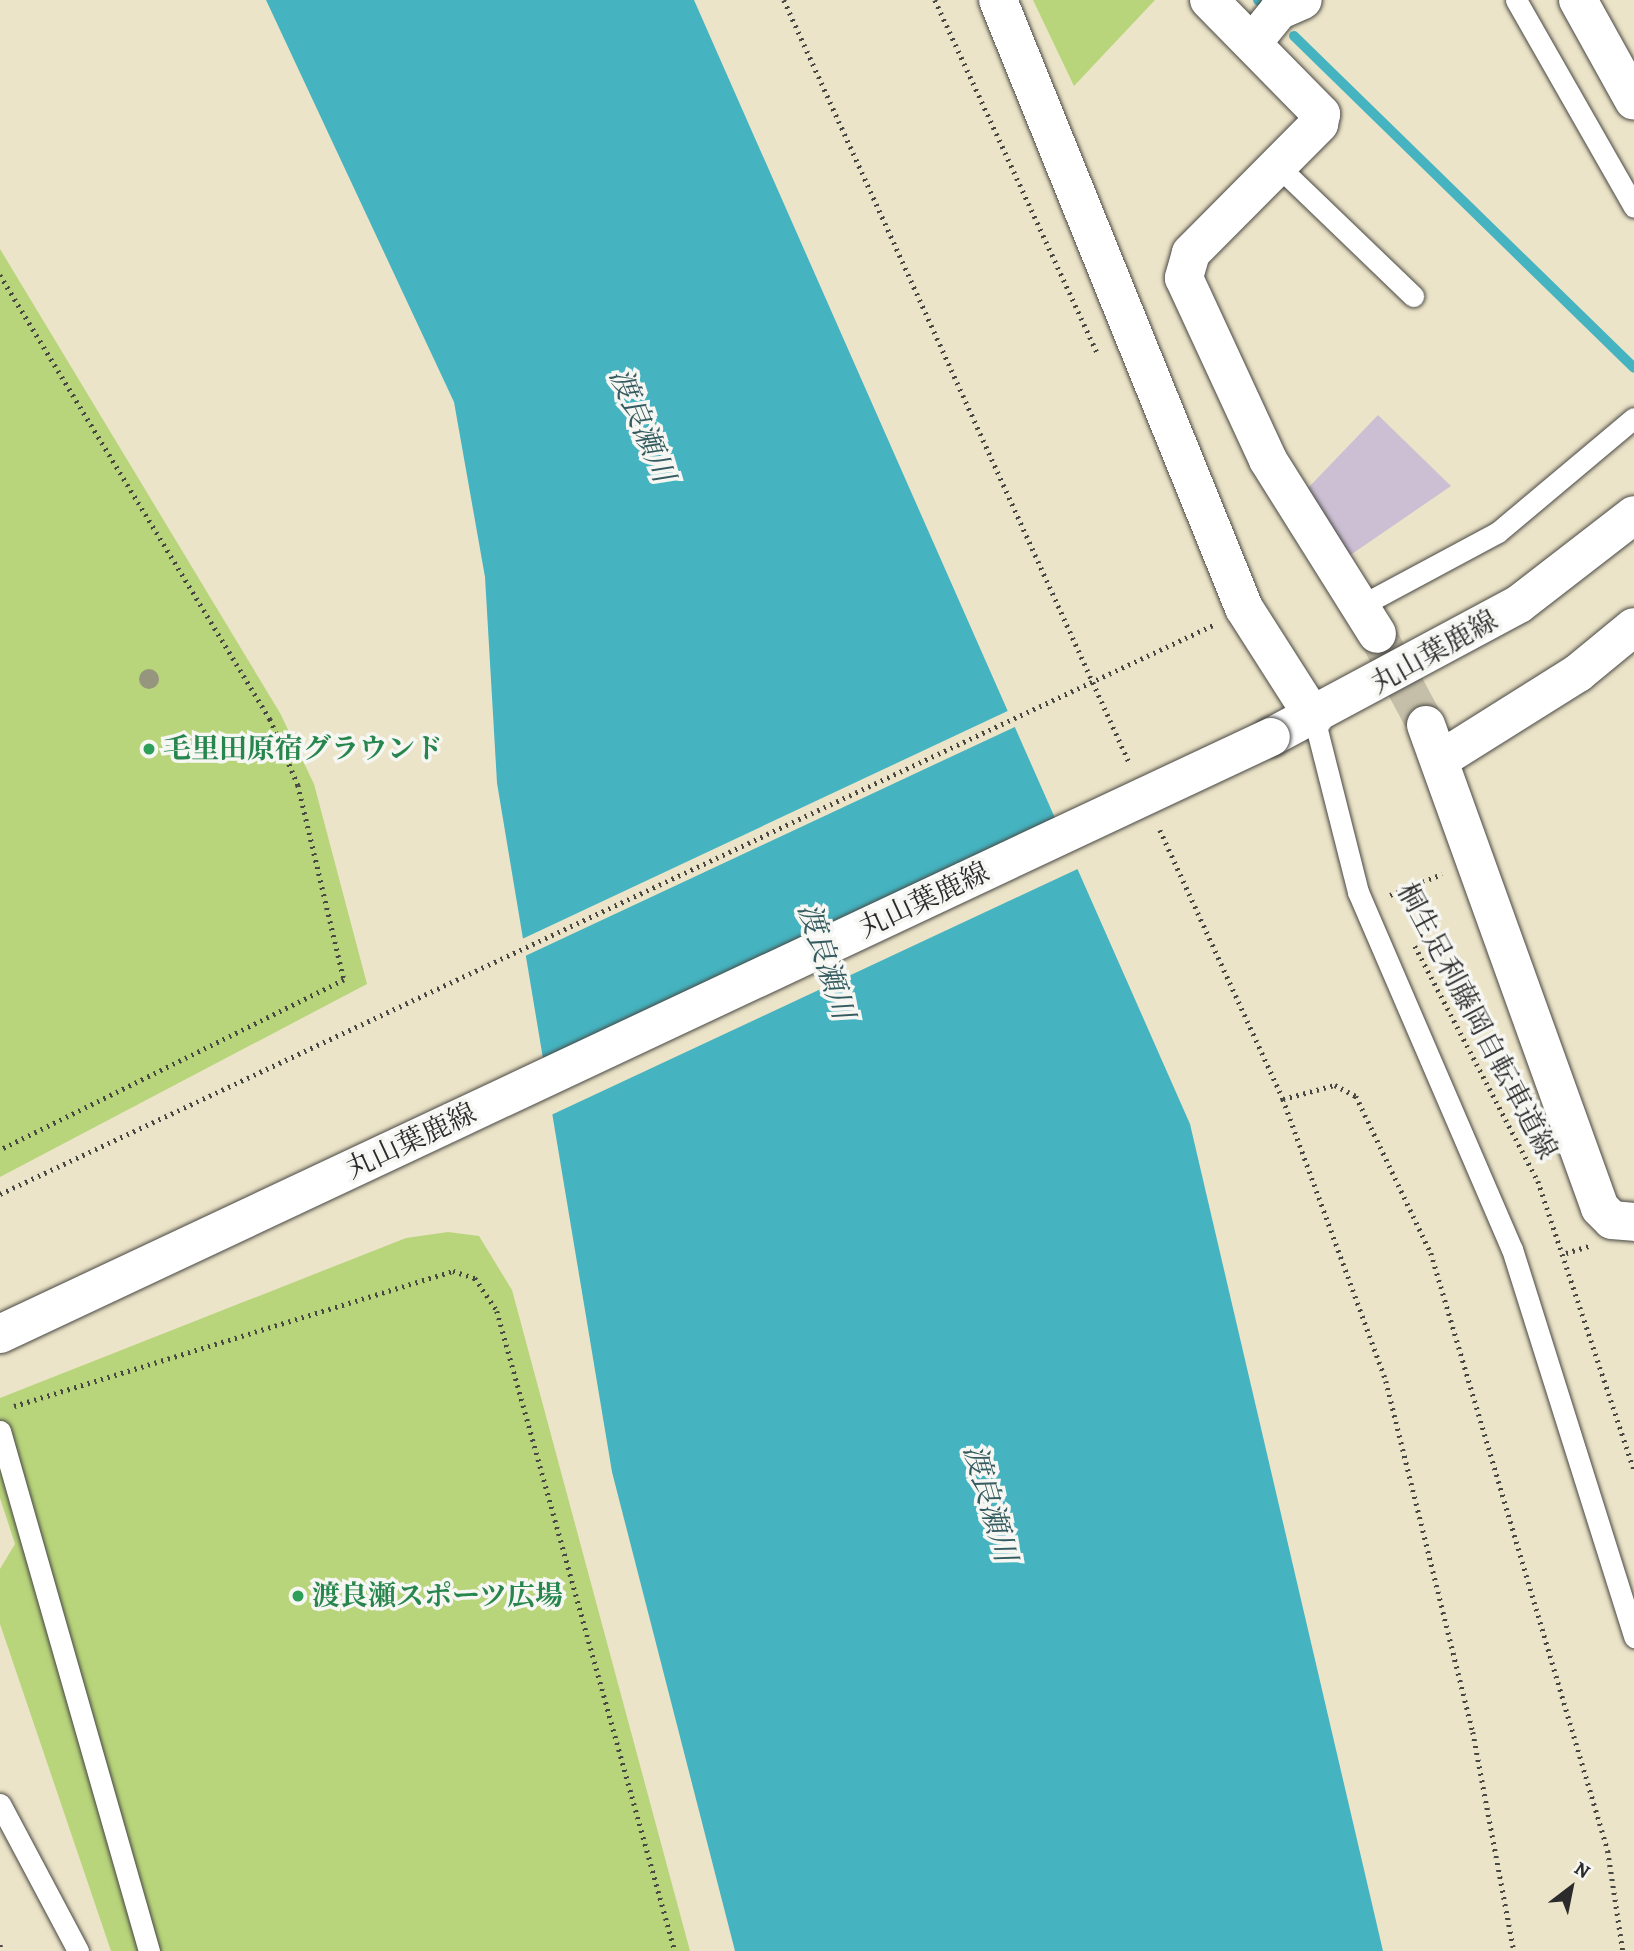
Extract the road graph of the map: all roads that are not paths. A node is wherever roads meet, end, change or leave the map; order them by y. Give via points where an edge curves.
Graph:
1 (998, 0) edge
2 (1209, 0) edge
3 (1303, 0) edge
4 (1516, 0) edge
5 (1578, 0) edge
6 (1254, 41) junction
7 (1634, 101) edge
8 (1277, 165) junction
9 (1634, 207) edge
10 (1413, 296) dead end
11 (1634, 418) edge
12 (1634, 515) edge
13 (1370, 620) joint
14 (1634, 627) edge
15 (1314, 718) junction
16 (1634, 1222) edge
17 (0, 1334) edge
18 (0, 1432) edge
19 (1634, 1637) edge
20 (0, 1804) edge
21 (78, 1951) edge
22 (149, 1951) edge

1 - 15 street via 1244,608
2 - 6 street
3 - 6 street via 1278,11
4 - 9 lane
5 - 7 street
6 - 8 street via 1321,114
8 - 10 lane
8 - 13 street via 1191,253 1184,278 1268,460
11 - 13 lane via 1497,532
12 - 15 street, 丸山葉鹿線 via 1519,604
14 - 16 street via 1568,680 1433,742 1600,1208 1612,1220
15 - 17 street, 丸山葉鹿線, bridge
15 - 19 lane via 1358,892 1512,1249
18 - 22 lane
20 - 21 lane

